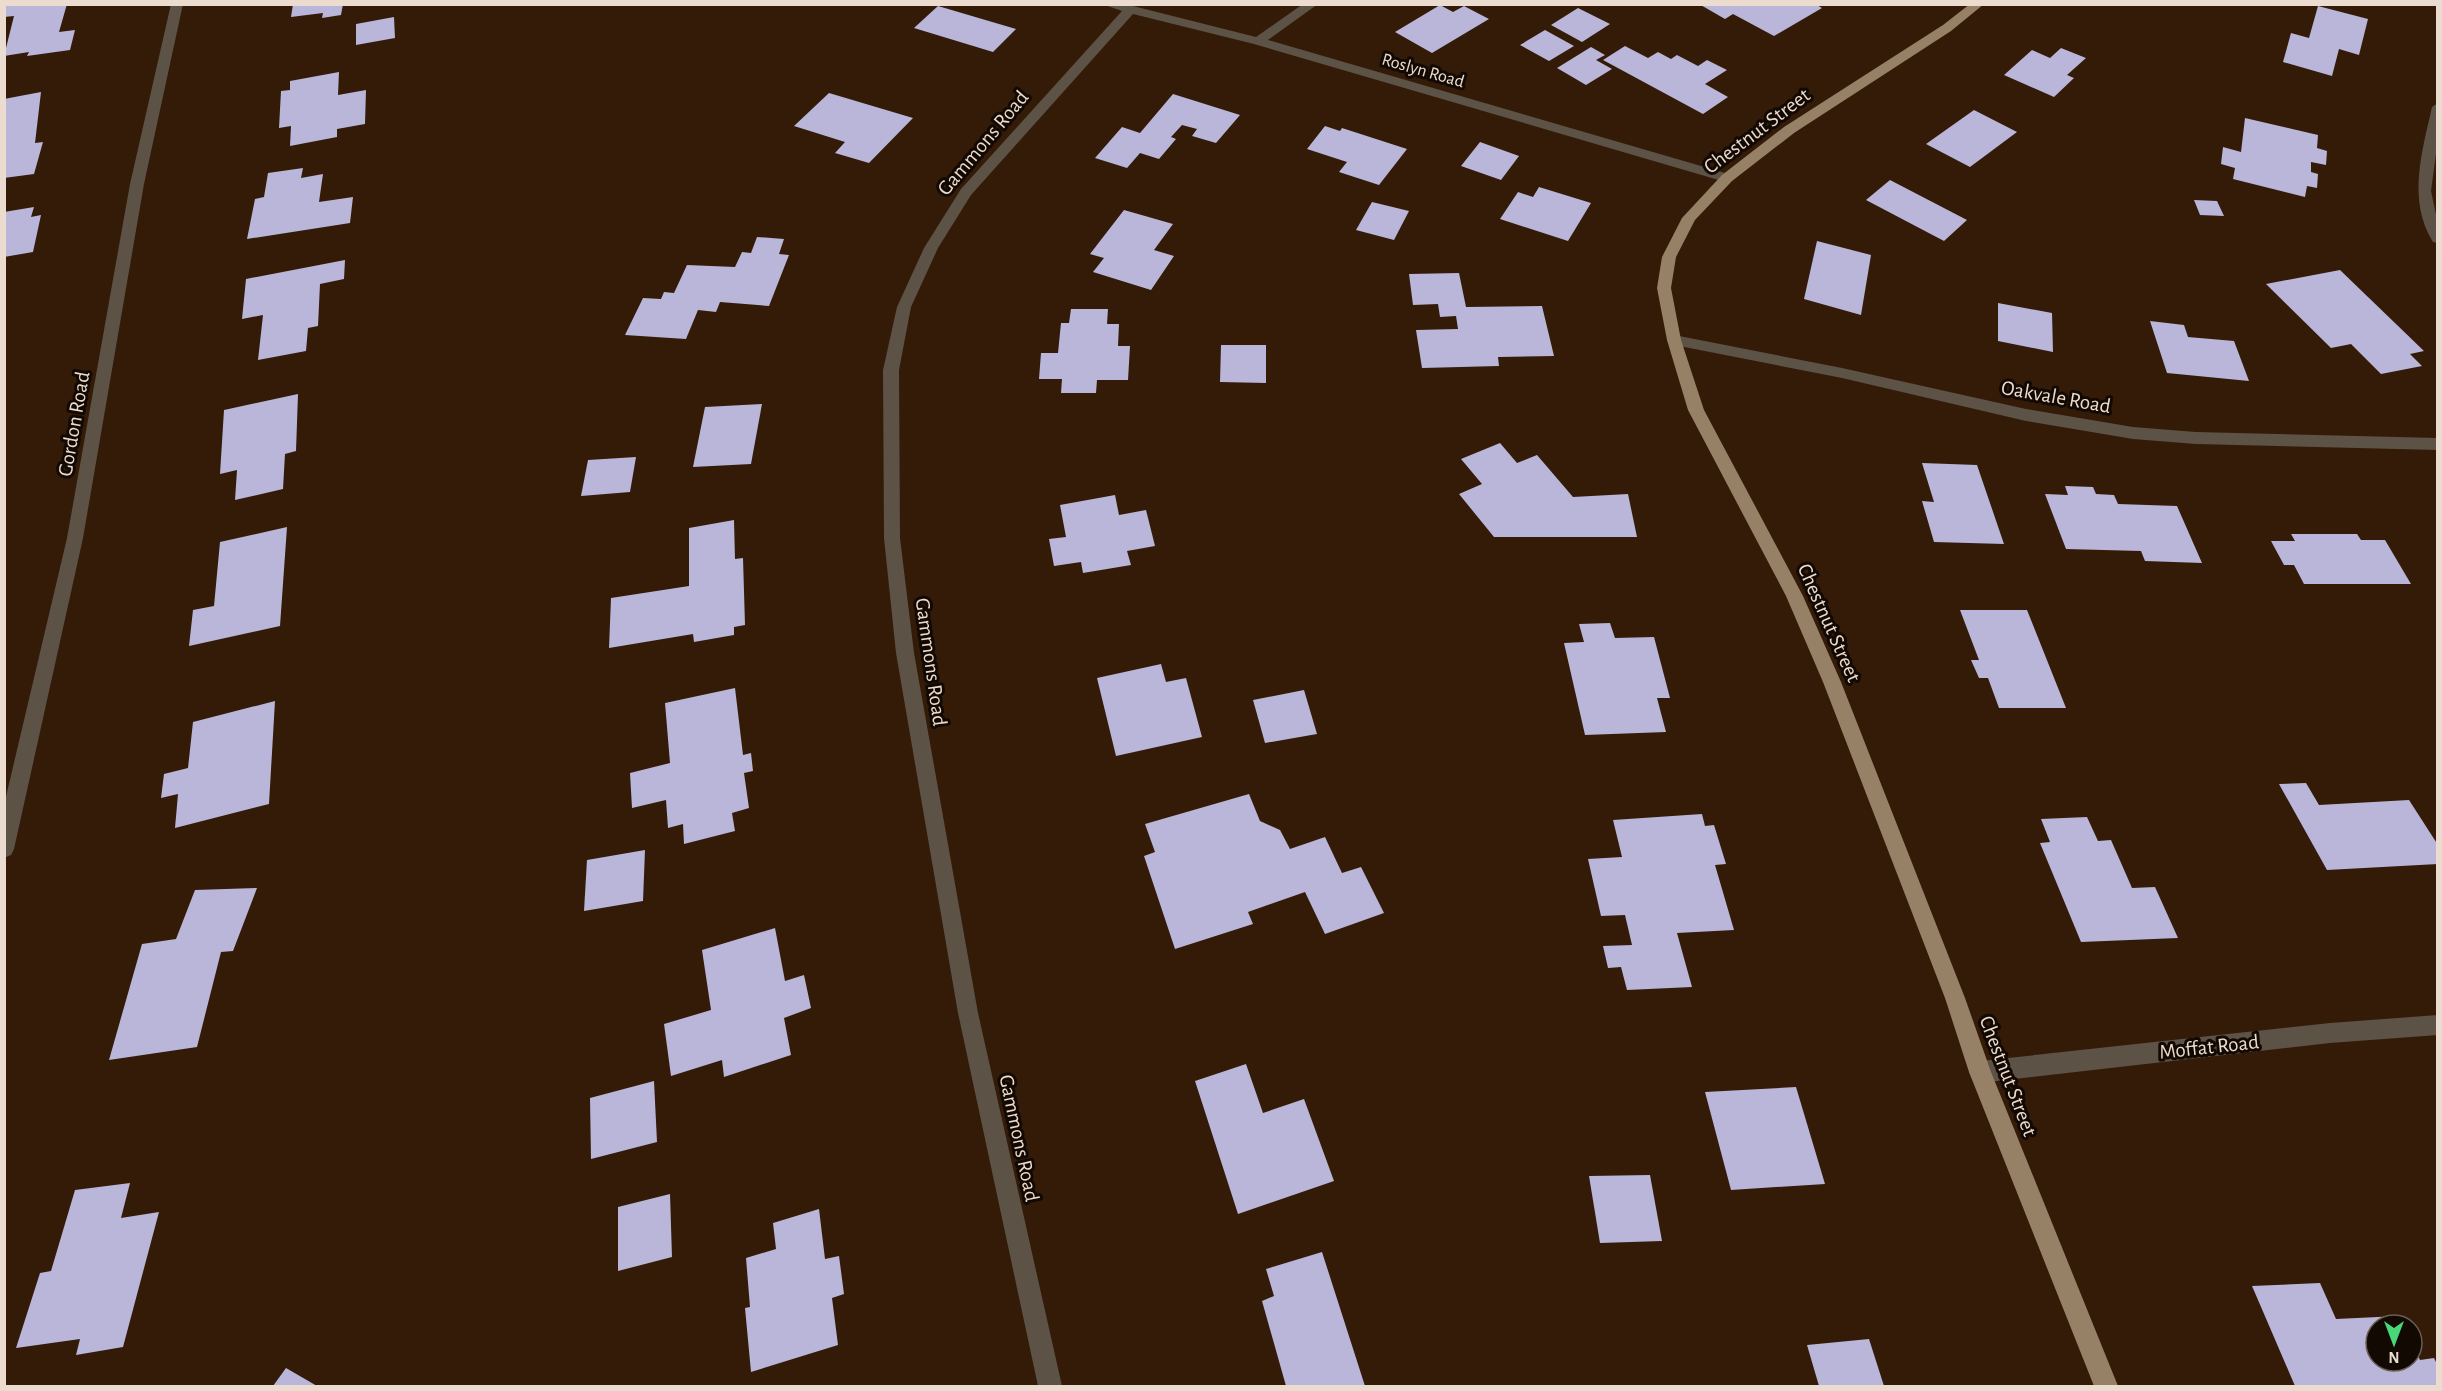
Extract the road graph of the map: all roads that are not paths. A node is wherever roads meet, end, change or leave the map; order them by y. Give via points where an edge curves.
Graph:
1 (177, 4) edge
2 (1108, 4) edge
3 (1312, 4) edge
4 (1978, 4) edge
5 (1129, 11) junction
6 (1258, 41) junction
7 (2438, 107) edge
8 (1727, 178) junction
9 (2438, 239) edge
10 (1674, 339) junction
11 (2438, 444) edge
12 (4, 849) edge
13 (2438, 1025) edge
14 (1980, 1072) junction
15 (1050, 1386) edge
16 (2106, 1386) edge

1 - 12 street, Gordon Road via 137,184 75,538
2 - 5 street, Roslyn Road
3 - 6 street
4 - 8 main road, Chestnut Street via 1789,130
5 - 6 street, Roslyn Road
5 - 15 street, Gammons Road via 966,192 931,248 904,307 891,370 892,538 905,653 968,1013
6 - 8 street, Roslyn Road
7 - 9 street via 2422,189 2429,224
8 - 10 main road, Chestnut Street via 1689,218 1669,257 1664,288
10 - 11 street, Oakvale Road via 2026,415 2133,432 2196,438
10 - 14 main road, Chestnut Street via 1696,410 1794,596 1832,682
13 - 14 street, Moffat Road via 2330,1033
14 - 16 main road, Chestnut Street

